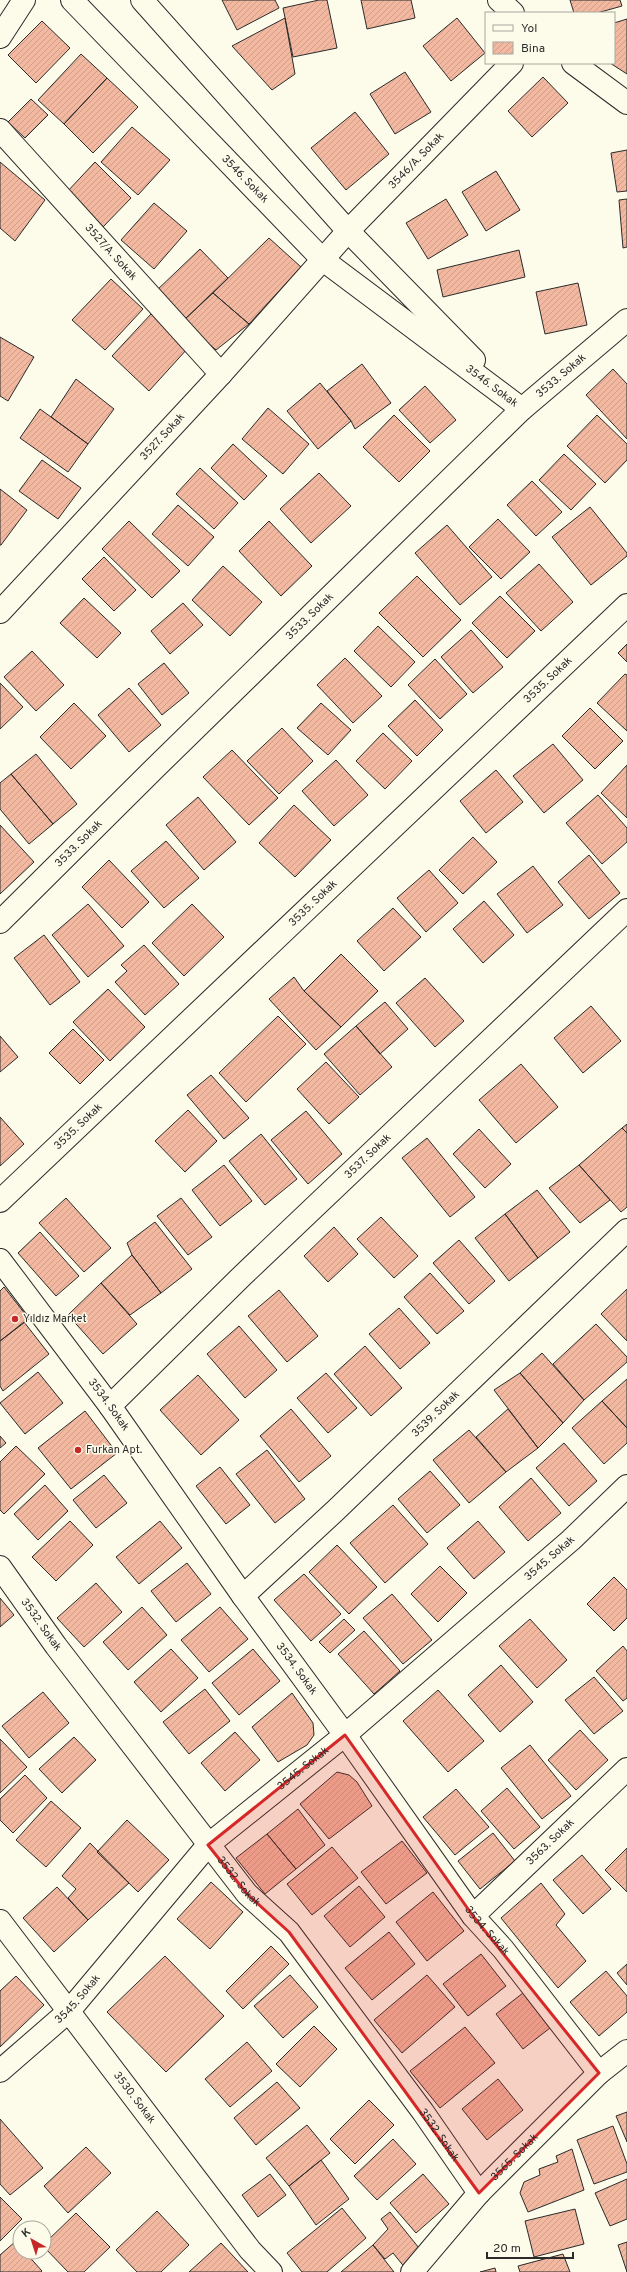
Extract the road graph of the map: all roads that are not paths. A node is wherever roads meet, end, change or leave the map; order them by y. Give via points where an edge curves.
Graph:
1 (24, 0) edge
2 (72, 0) edge
3 (142, 0) edge
4 (499, 0) edge
5 (512, 12) edge
6 (0, 36) edge
7 (511, 64) edge
8 (574, 64) edge
9 (627, 103) edge
10 (0, 130) edge
11 (348, 231) junction
12 (323, 260) junction
13 (627, 320) edge
14 (222, 374) junction
15 (522, 409) junction
16 (627, 605) edge
17 (0, 612) edge
18 (627, 910) edge
19 (0, 922) edge
20 (0, 1201) edge
21 (627, 1230) edge
22 (0, 1260) edge
23 (110, 1406) junction
24 (627, 1486) edge
25 (0, 1567) edge
26 (243, 1596) junction
27 (345, 1735) junction
28 (627, 1769) edge
29 (208, 1845) junction
30 (473, 1916) junction
31 (0, 1921) edge
32 (69, 2011) junction
33 (627, 2052) edge
34 (0, 2072) edge
35 (599, 2073) junction
36 (479, 2193) junction
37 (424, 2267) edge
38 (271, 2272) edge

1 - 6 street
2 - 12 street, 3546. Sokak
3 - 11 street, 3546. Sokak
4 - 5 street
7 - 11 street, 3546/A. Sokak
8 - 9 street
10 - 14 street, 3527/A. Sokak
11 - 12 street, 3546/A. Sokak
11 - 15 street, 3546. Sokak
12 - 14 street, 3527. Sokak
12 - 15 street, 3546. Sokak
13 - 15 street, 3533. Sokak
14 - 17 street, 3527. Sokak
15 - 19 street, 3533. Sokak
16 - 20 street, 3535. Sokak
18 - 23 street, 3537. Sokak via 243,1275
21 - 26 street, 3539. Sokak via 342,1505
22 - 23 street, 3534. Sokak
23 - 26 street, 3534. Sokak
24 - 27 street, 3545. Sokak via 571,1540
25 - 29 street, 3532. Sokak via 56,1646
26 - 27 street, 3534. Sokak
27 - 29 street, 3545. Sokak
27 - 30 street, 3534. Sokak
28 - 30 street, 3563. Sokak
29 - 32 street, 3545. Sokak
29 - 36 street, 3532. Sokak via 247,1894 289,1932 423,2112
30 - 35 street, 3534. Sokak via 503,1949
31 - 32 street, 3530. Sokak
32 - 34 street, 3545. Sokak
32 - 38 street, 3530. Sokak via 250,2250
33 - 35 street, 3565. Sokak
35 - 36 street, 3565. Sokak
36 - 37 street, 3565. Sokak

